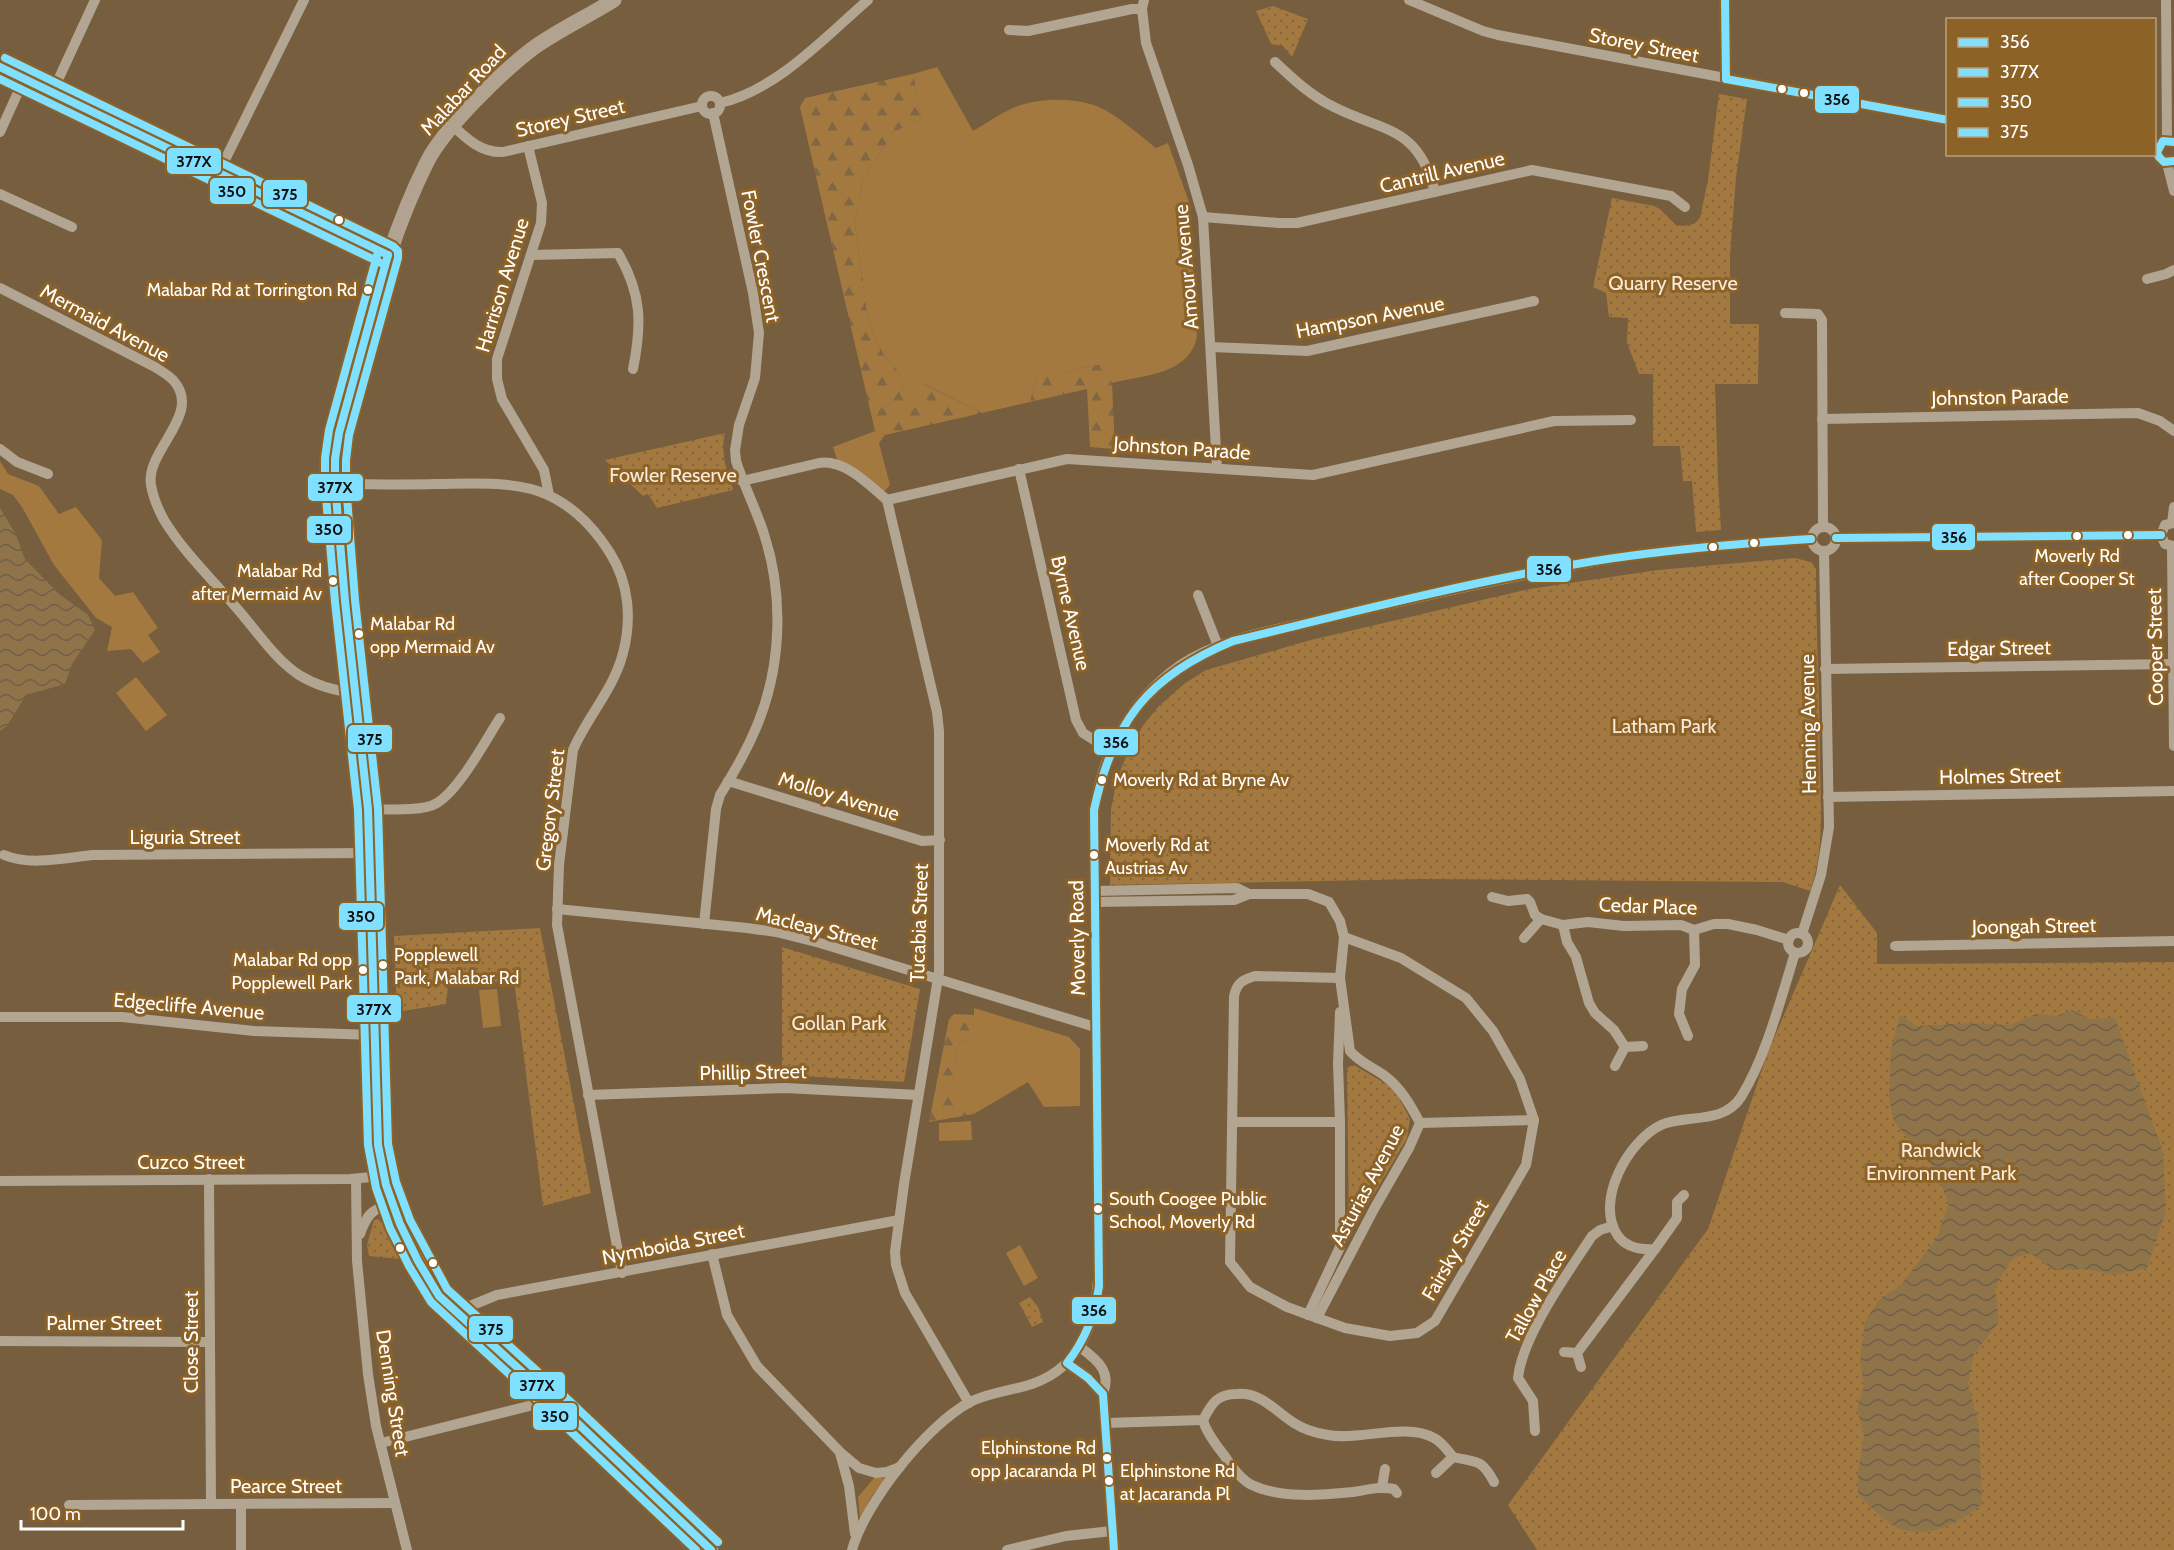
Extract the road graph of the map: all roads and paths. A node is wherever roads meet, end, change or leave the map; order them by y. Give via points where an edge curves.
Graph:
1 (304, 0) edge
2 (868, 0) edge
3 (1409, 0) edge
4 (1725, 0) edge
5 (2166, 0) edge
6 (93, 1) edge
7 (607, 2) edge
8 (1143, 5) edge
9 (1009, 30) dead end
10 (1275, 62) dead end
11 (0, 68) edge
12 (24, 79) junction
13 (1726, 79) junction
14 (52, 93) junction
15 (720, 103) junction
16 (702, 106) junction
17 (713, 113) junction
18 (1946, 120) edge
19 (453, 126) junction
20 (0, 132) edge
21 (2170, 141) edge
22 (528, 146) junction
23 (2156, 152) edge
24 (2170, 162) edge
25 (218, 174) junction
26 (2174, 191) edge
27 (1435, 192) junction
28 (0, 194) edge
29 (1685, 207) dead end
30 (1203, 217) junction
31 (72, 227) dead end
32 (388, 255) junction
33 (531, 255) junction
34 (2174, 270) edge
35 (2147, 279) dead end
36 (0, 288) edge
37 (1534, 301) dead end
38 (1785, 313) dead end
39 (1210, 347) junction
40 (633, 369) dead end
41 (1822, 419) junction
42 (1632, 420) dead end
43 (2174, 432) edge
44 (0, 448) edge
45 (1217, 468) junction
46 (1019, 469) junction
47 (48, 474) dead end
48 (742, 481) junction
49 (335, 484) junction
50 (549, 495) junction
51 (887, 500) junction
52 (2174, 507) edge
53 (2173, 523) edge
54 (1823, 526) junction
55 (2161, 535) junction
56 (1836, 538) junction
57 (1811, 539) junction
58 (2173, 547) edge
59 (1824, 551) junction
60 (1198, 595) dead end
61 (1218, 646) junction
62 (2174, 664) edge
63 (1825, 669) junction
64 (355, 693) junction
65 (500, 718) dead end
66 (2174, 746) edge
67 (1110, 750) junction
68 (728, 781) junction
69 (2174, 791) edge
70 (1828, 797) junction
71 (368, 809) junction
72 (940, 840) junction
73 (368, 853) junction
74 (4, 855) dead end
75 (1094, 897) junction
76 (1492, 897) dead end
77 (557, 909) junction
78 (1540, 919) junction
79 (704, 924) junction
80 (1563, 925) junction
81 (1694, 930) junction
82 (1802, 934) junction
83 (1344, 937) junction
84 (1524, 938) dead end
85 (1789, 939) junction
86 (2174, 941) edge
87 (1895, 946) dead end
88 (1795, 952) junction
89 (938, 979) junction
90 (1340, 981) junction
91 (0, 1017) edge
92 (1095, 1027) junction
93 (374, 1035) junction
94 (1688, 1036) dead end
95 (1643, 1046) dead end
96 (1625, 1047) junction
97 (1615, 1066) dead end
98 (588, 1095) junction
99 (918, 1095) junction
100 (1534, 1120) junction
101 (1233, 1122) junction
102 (1340, 1122) junction
103 (1420, 1123) junction
104 (383, 1176) junction
105 (209, 1179) junction
106 (356, 1179) junction
107 (0, 1181) edge
108 (1666, 1197) dead end
109 (391, 1202) junction
110 (899, 1220) junction
111 (1613, 1226) junction
112 (358, 1240) junction
113 (1655, 1249) junction
114 (712, 1254) junction
115 (622, 1273) junction
116 (460, 1316) junction
117 (1312, 1316) junction
118 (0, 1341) edge
119 (209, 1342) junction
120 (1080, 1347) junction
121 (1564, 1352) dead end
122 (1577, 1353) junction
123 (1067, 1363) junction
124 (1581, 1367) dead end
125 (1103, 1394) junction
126 (553, 1400) junction
127 (969, 1403) junction
128 (1203, 1420) junction
129 (1105, 1423) junction
130 (1536, 1431) dead end
131 (381, 1443) junction
132 (840, 1452) junction
133 (1453, 1457) junction
134 (901, 1467) junction
135 (1385, 1469) dead end
136 (1436, 1473) dead end
137 (1494, 1482) dead end
138 (1382, 1487) junction
139 (1397, 1493) dead end
140 (395, 1503) junction
141 (211, 1504) junction
142 (241, 1504) junction
143 (69, 1505) dead end
144 (1112, 1531) junction
145 (853, 1545) edge
146 (241, 1550) edge
147 (407, 1550) edge
148 (711, 1550) edge
149 (1007, 1550) edge
150 (1114, 1550) edge

1 - 25 street
2 - 15 street via 780,75
3 - 13 street, Storey Street via 1498,35
4 - 13 street
5 - 21 street
6 - 14 street
7 - 19 main road, Malabar Road via 533,49 490,86
8 - 9 street via 1028,31
8 - 30 street, Amour Avenue via 1146,43
10 - 27 street via 1307,91 1334,107 1410,142 1424,158
11 - 12 street
12 - 14 street
12 - 20 street
13 - 18 street, Storey Street
14 - 25 street
15 - 16 street via 710,96
15 - 17 street
16 - 17 street
16 - 22 street, Storey Street
17 - 48 street, Fowler Crescent via 759,333 755,378 735,450
19 - 22 street, Storey Street via 472,143 491,152
19 - 32 main road, Malabar Road via 428,161
21 - 23 street via 2160,143
22 - 33 street, Harrison Avenue via 543,212
23 - 24 street via 2159,158
24 - 26 street
25 - 32 street
27 - 29 street, Cantrill Avenue via 1532,170 1671,196
27 - 30 street, Cantrill Avenue via 1297,223
28 - 31 street
30 - 39 street, Amour Avenue
32 - 49 main road, Malabar Road via 339,434
33 - 40 street via 621,248 640,316
33 - 50 street, Harrison Avenue via 496,369 502,399 544,470
34 - 35 street
36 - 64 street, Mermaid Avenue via 155,367 174,381 181,394 182,412 153,467 150,483 164,519 287,666 329,689
37 - 39 street, Hampson Avenue via 1307,351
38 - 41 street via 1821,317
39 - 45 street, Amour Avenue
41 - 43 street, Johnston Parade via 2138,414 2160,421
41 - 54 street
42 - 45 street, Johnston Parade via 1554,421 1314,475
44 - 47 street via 17,462
45 - 46 street, Johnston Parade via 1067,459
46 - 51 street, Johnston Parade
46 - 67 street, Byrne Avenue via 1076,720 1083,733
48 - 51 street via 832,462 846,468
48 - 68 street, Fowler Crescent via 764,532 778,619 768,694
49 - 50 street, Gregory Street via 487,484
49 - 64 main road, Malabar Road
50 - 77 street, Gregory Street via 578,514 602,540 621,575 628,615 615,676 573,750
51 - 72 street, Tucabia Street via 937,712
52 - 53 street
53 - 55 street via 2165,525
54 - 56 street via 1833,531
54 - 57 street via 1816,529
55 - 56 street
55 - 58 street via 2165,544
56 - 59 street via 1834,546
57 - 59 street via 1814,546
57 - 61 street, Moverly Road via 1659,552 1526,574
58 - 62 street, Cooper Street
59 - 63 street, Henning Avenue
60 - 61 street
61 - 67 street, Moverly Road via 1179,666 1149,693 1123,725
62 - 63 street, Edgar Street
62 - 66 street, Cooper Street
63 - 70 street, Henning Avenue
64 - 71 main road, Malabar Road
65 - 71 street via 457,784 436,804
67 - 75 street, Moverly Road via 1094,810
68 - 72 street, Molloy Avenue via 922,841
68 - 79 street, Fowler Crescent via 716,809
69 - 70 street, Holmes Street
70 - 82 street, Henning Avenue via 1826,854
71 - 73 main road, Malabar Road
72 - 89 street, Tucabia Street
73 - 74 street, Liguria Street via 93,855 51,859 14,859
73 - 93 main road, Malabar Road
75 - 83 street, Asturias Avenue via 1234,900 1249,894 1308,894 1329,902
75 - 92 street, Moverly Road
76 - 78 street via 1508,901 1527,899
77 - 79 street, Macleay Street
77 - 98 street, Gregory Street
78 - 80 street, Cedar Place
78 - 84 street
79 - 89 street, Macleay Street via 784,934
80 - 81 street, Cedar Place via 1681,924
80 - 96 street via 1589,1003
81 - 85 street, Cedar Place via 1728,924
81 - 94 street via 1695,965 1682,989 1679,1014
82 - 85 street
82 - 88 street via 1808,939 1808,947
83 - 90 street, Asturias Avenue
83 - 100 street, Fairsky Street via 1401,958 1466,998 1493,1030 1518,1074
85 - 88 street via 1789,947
86 - 87 street, Joongah Street
88 - 111 street via 1766,1045 1741,1097 1722,1112 1665,1124 1640,1141 1624,1163 1610,1196
89 - 92 street, Macleay Street
89 - 99 street, Tucabia Street
90 - 101 street, Fairsky Street via 1255,976 1236,987
90 - 102 street, Asturias Avenue
90 - 103 street, Asturias Avenue via 1350,1051 1408,1099
91 - 93 street, Edgecliffe Avenue via 122,1017 254,1031
92 - 120 street, Moverly Road via 1099,1286 1094,1316
93 - 104 main road, Malabar Road via 378,1145
95 - 96 street
96 - 97 street
98 - 99 street, Phillip Street via 786,1088
98 - 115 street, Gregory Street
99 - 110 street, Tucabia Street
100 - 103 street
100 - 117 street, Fairsky Street via 1526,1165 1435,1321 1417,1333 1385,1336
101 - 102 street
101 - 117 street, Fairsky Street via 1230,1262 1250,1287
102 - 117 street, Asturias Avenue via 1340,1247
103 - 117 street, Asturias Avenue
104 - 106 street, Cuzco Street
104 - 109 main road, Malabar Road
105 - 106 street, Cuzco Street
105 - 107 street, Cuzco Street
105 - 119 street, Close Street
106 - 112 street, Denning Street
108 - 113 street via 1680,1198 1677,1218
109 - 112 street, Denning Street via 369,1214
109 - 116 main road, Malabar Road via 439,1296
110 - 114 street, Nymboida Street
110 - 127 street, Tucabia Street via 895,1252 904,1293
111 - 113 street via 1629,1245
111 - 130 street, Tallow Place via 1592,1236 1523,1353 1518,1378 1533,1401
112 - 131 street, Denning Street via 368,1374
113 - 122 street
114 - 115 street, Nymboida Street
114 - 132 street via 728,1315 757,1366
115 - 116 street, Nymboida Street via 497,1294 470,1306
116 - 126 main road, Malabar Road
118 - 119 street, Palmer Street
119 - 141 street, Close Street
120 - 123 street, Moverly Road
120 - 125 street via 1104,1372 1107,1384
121 - 122 street
122 - 124 street
123 - 125 street
123 - 127 street, Moverly Road via 1043,1380
125 - 129 street
126 - 131 street
126 - 148 main road, Malabar Road
127 - 134 street, Moverly Road via 942,1422
128 - 129 street
128 - 133 street via 1219,1397 1251,1395 1308,1431 1340,1437 1409,1432 1432,1437
128 - 138 street via 1225,1458 1252,1485 1280,1493 1308,1494
129 - 144 street
131 - 140 street, Denning Street
132 - 134 street via 867,1471 887,1472
132 - 145 street via 852,1502
133 - 136 street
133 - 137 street via 1478,1462 1486,1467
134 - 145 street, Moverly Road via 872,1504
135 - 138 street
138 - 139 street
140 - 142 street, Pearce Street
140 - 147 street, Denning Street
141 - 142 street, Pearce Street
141 - 143 street, Pearce Street
142 - 146 street
144 - 149 street via 1066,1536
144 - 150 street

